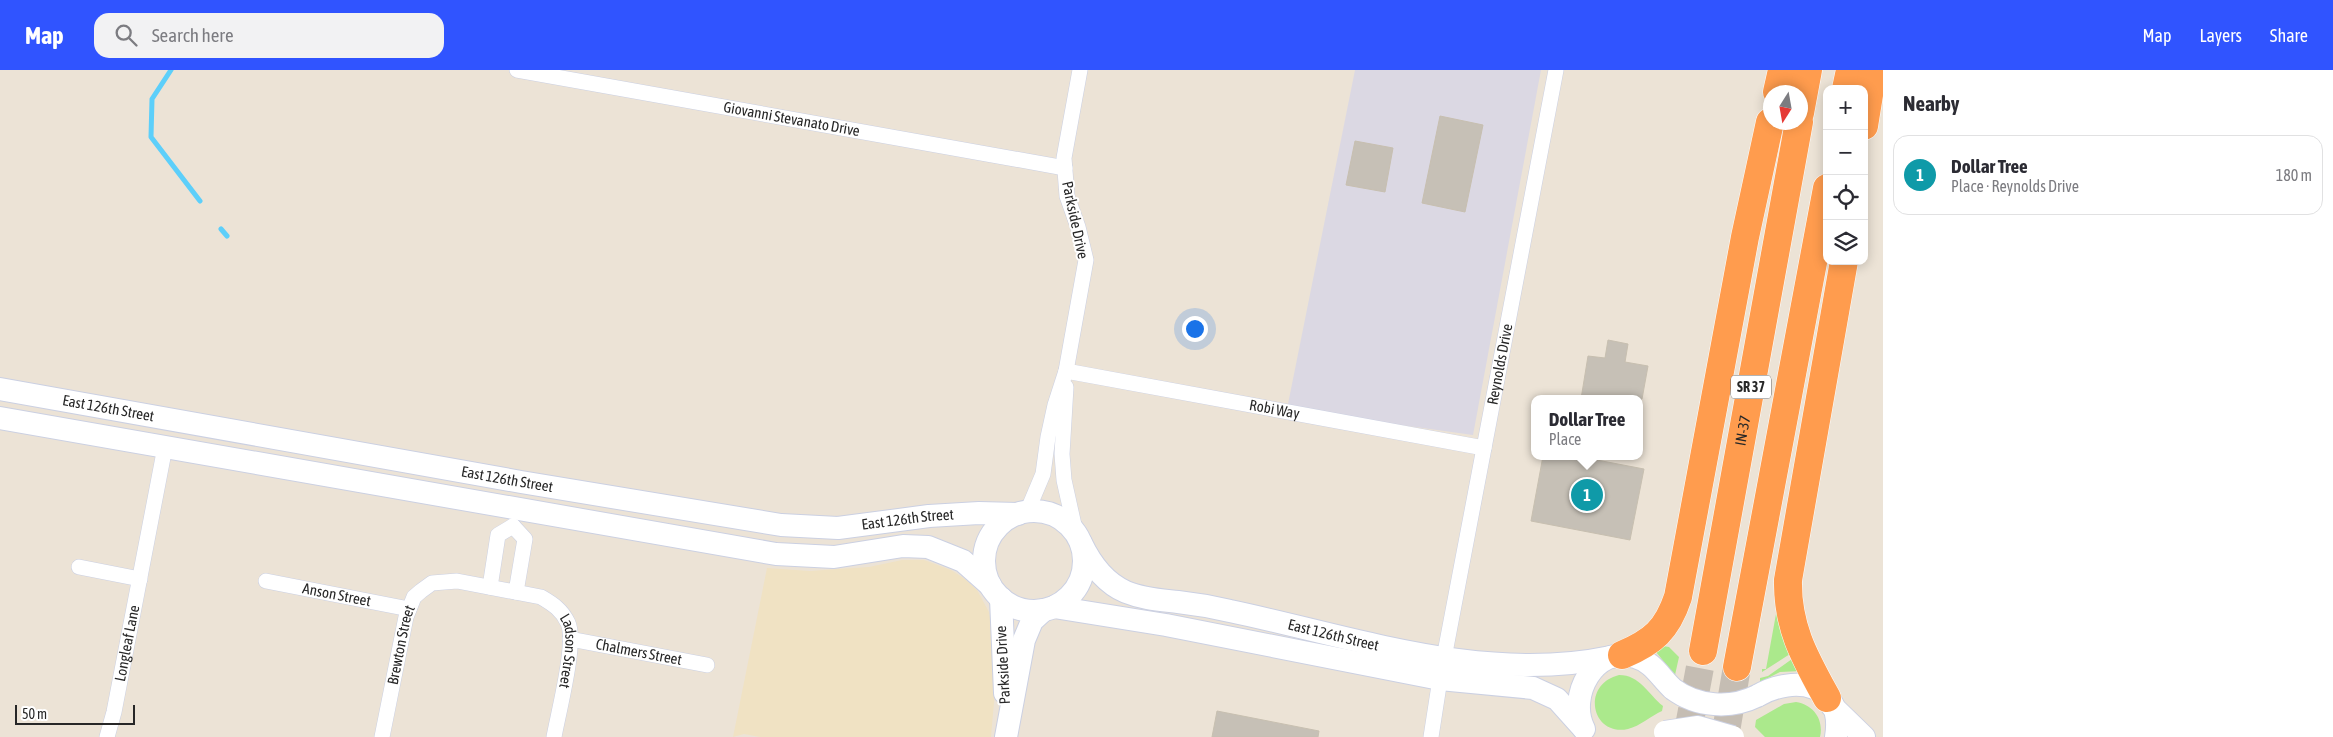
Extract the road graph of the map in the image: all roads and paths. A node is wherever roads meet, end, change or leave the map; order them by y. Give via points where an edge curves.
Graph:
1 (517, 70) edge
2 (1080, 70) edge
3 (1556, 70) edge
4 (1782, 70) edge
5 (1808, 70) edge
6 (1850, 70) edge
7 (1873, 70) edge
8 (1779, 85) edge
9 (1805, 85) edge
10 (1847, 85) edge
11 (1868, 101) edge
12 (1768, 130) edge
13 (1798, 130) edge
14 (1065, 168) junction
15 (1823, 210) edge
16 (1843, 265) edge
17 (1066, 371) junction
18 (0, 389) edge
19 (0, 418) edge
20 (165, 447) junction
21 (1484, 448) junction
22 (521, 482) junction
23 (1022, 513) junction
24 (514, 517) junction
25 (1079, 539) junction
26 (79, 567) dead end
27 (140, 579) junction
28 (266, 582) dead end
29 (490, 587) junction
30 (516, 592) junction
31 (996, 592) junction
32 (1049, 608) junction
33 (409, 609) junction
34 (570, 640) junction
35 (1703, 651) tunnel mouth
36 (1616, 656) junction
37 (707, 664) dead end
38 (1738, 667) tunnel mouth
39 (1442, 669) junction
40 (1829, 701) junction
41 (1587, 732) edge
42 (1006, 734) edge
43 (1661, 735) edge
44 (106, 737) edge
45 (382, 737) edge
46 (554, 737) edge
47 (1431, 737) edge
48 (1733, 737) edge
49 (1836, 737) edge
50 (1864, 737) edge

1 - 14 street, Giovanni Stevanato Drive
2 - 14 street, Parkside Drive via 1064,158
3 - 21 street, Reynolds Drive
4 - 8 highway
5 - 9 highway
6 - 10 highway
7 - 11 highway
12 - 36 highway via 1745,237 1678,597 1667,623 1656,636 1640,647
13 - 35 highway, IN-37 / SR 37
14 - 17 street, Parkside Drive via 1067,196 1086,260
15 - 38 highway, SR 37
16 - 40 highway via 1788,580 1789,609 1797,640
17 - 21 street, Robi Way
17 - 23 street, Parkside Drive via 1055,406 1043,474
17 - 25 street, Parkside Drive via 1064,480
18 - 22 main road, East 126th Street
19 - 20 main road, East 126th Street
20 - 24 main road, East 126th Street
20 - 27 street, Longleaf Lane
21 - 39 street, Reynolds Drive
22 - 23 main road, East 126th Street via 810,528 870,526 959,514
22 - 24 street
23 - 25 main road via 1041,512 1055,516 1067,523
23 - 31 main road via 999,525 987,543 984,564
24 - 29 street via 498,535
24 - 30 street via 526,539
24 - 31 main road, East 126th Street via 776,554 834,557 903,546 928,547 963,561
25 - 32 main road via 1084,565 1078,585 1067,598
25 - 39 main road, East 126th Street via 1104,577 1134,595 1210,606
26 - 27 street
27 - 44 street, Longleaf Lane via 114,712
28 - 33 street, Anson Street
29 - 30 street, Ladson Street
29 - 33 street, Brewton Street via 457,581 432,584 414,597
30 - 34 street, Ladson Street via 541,597 553,604 569,625
31 - 32 main road via 1021,609
31 - 42 main road, Parkside Drive
32 - 39 main road, East 126th Street
32 - 42 main road, Parkside Drive via 1032,621 1024,640
33 - 45 street, Brewton Street
34 - 37 street, Chalmers Street
34 - 46 street, Ladson Street
36 - 39 main road, East 126th Street via 1582,662
36 - 40 main road, bridge via 1632,656 1647,662 1673,689 1686,697 1715,704 1738,703 1773,687 1792,684 1818,689
36 - 41 main road via 1596,665 1583,684 1579,706
39 - 41 main road, East 126th Street via 1475,684 1516,685 1542,691 1562,703
39 - 47 street, Reynolds Drive
40 - 49 main road via 1836,723
40 - 50 main road
43 - 48 main road, bridge via 1698,727

